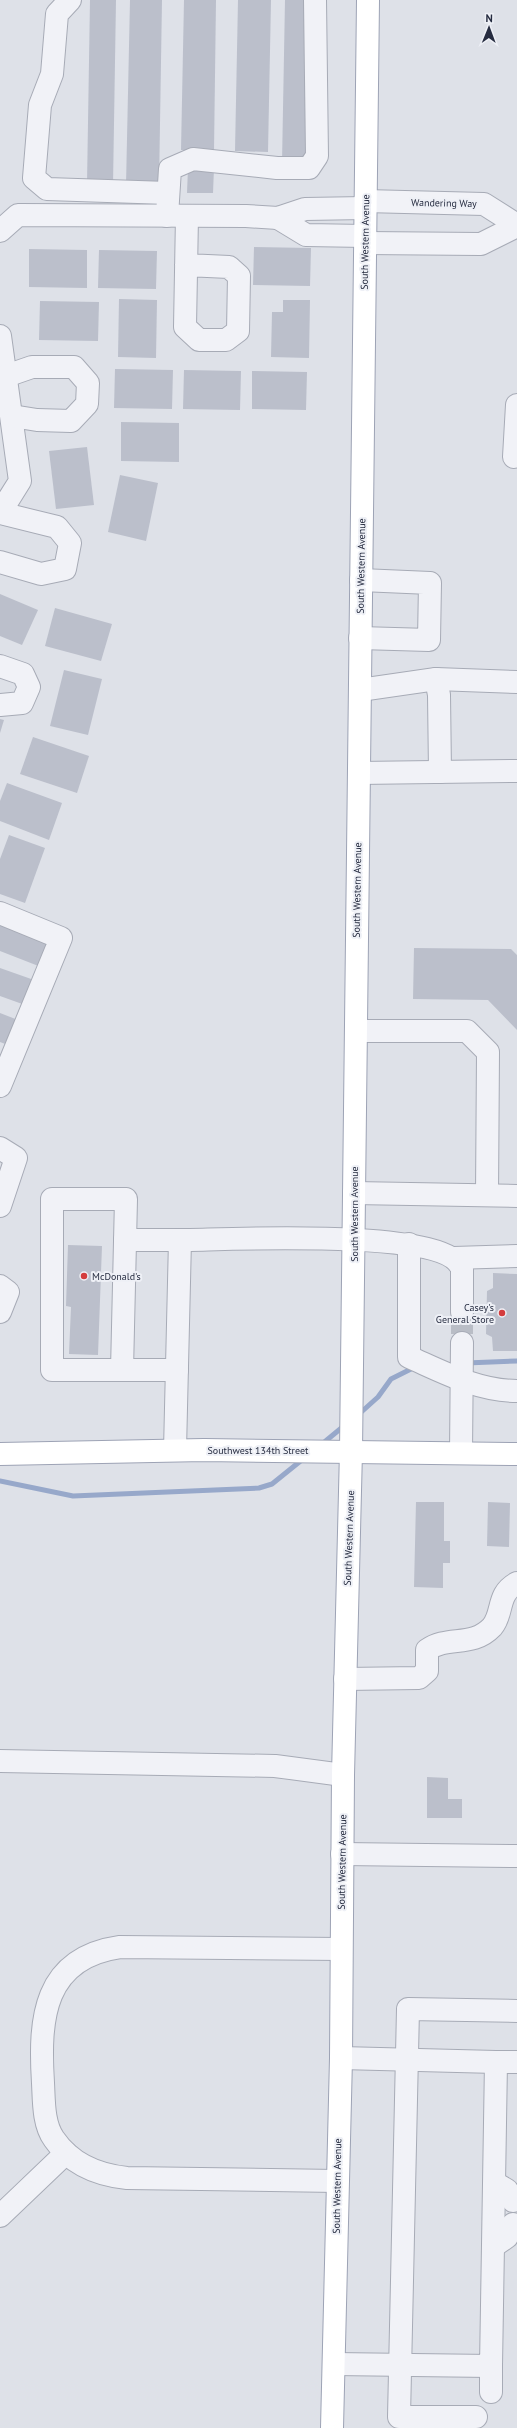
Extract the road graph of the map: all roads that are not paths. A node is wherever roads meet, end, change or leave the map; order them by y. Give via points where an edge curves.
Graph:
1 (70, 0) edge
2 (316, 0) edge
3 (368, 0) edge
4 (168, 193) junction
5 (365, 204) junction
6 (177, 216) junction
7 (278, 218) junction
8 (517, 226) edge
9 (0, 231) edge
10 (365, 240) junction
11 (186, 265) dead end
12 (0, 336) edge
13 (6, 376) junction
14 (517, 405) edge
15 (12, 416) junction
16 (515, 457) edge
17 (0, 513) edge
18 (0, 562) edge
19 (361, 580) junction
20 (360, 638) junction
21 (0, 666) edge
22 (436, 679) junction
23 (517, 682) edge
24 (360, 690) junction
25 (0, 705) edge
26 (517, 771) edge
27 (359, 772) junction
28 (440, 772) junction
29 (0, 913) edge
30 (356, 1031) junction
31 (0, 1086) edge
32 (0, 1148) edge
33 (354, 1193) junction
34 (487, 1195) junction
35 (517, 1196) edge
36 (0, 1206) edge
37 (354, 1239) junction
38 (125, 1240) junction
39 (180, 1240) junction
40 (409, 1244) junction
41 (517, 1256) edge
42 (454, 1258) junction
43 (0, 1286) edge
44 (0, 1312) edge
45 (462, 1312) tunnel mouth
46 (462, 1343) tunnel mouth
47 (122, 1370) junction
48 (178, 1370) junction
49 (462, 1381) junction
50 (517, 1391) edge
51 (175, 1450) junction
52 (351, 1451) junction
53 (461, 1453) junction
54 (0, 1454) edge
55 (517, 1454) edge
56 (517, 1583) edge
57 (345, 1679) junction
58 (0, 1761) edge
59 (343, 1775) junction
60 (342, 1854) junction
61 (517, 1856) edge
62 (341, 1949) junction
63 (517, 2011) edge
64 (341, 2058) junction
65 (408, 2059) junction
66 (506, 2062) edge
67 (66, 2153) junction
68 (338, 2181) junction
69 (495, 2183) junction
70 (513, 2201) dead end
71 (0, 2216) edge
72 (513, 2224) dead end
73 (494, 2246) junction
74 (334, 2364) junction
75 (400, 2365) junction
76 (491, 2366) junction
77 (491, 2392) dead end
78 (476, 2417) dead end
79 (332, 2428) edge

1 - 4 street via 56,14 52,74 40,105 34,178 47,189
2 - 4 street via 317,156 309,168 277,168 193,159 170,169
3 - 5 main road, South Western Avenue
4 - 6 street
5 - 7 street, Wandering Way via 305,209
5 - 8 street, Wandering Way via 484,204
5 - 10 main road, South Western Avenue
6 - 7 street
6 - 9 street via 18,215
6 - 11 street
7 - 10 street, Wandering Way via 306,235
8 - 10 street, Wandering Way via 481,244
10 - 19 main road, South Western Avenue
12 - 13 street
13 - 15 street
13 - 15 street via 32,366 74,367 88,383 87,404 71,421
14 - 16 street
15 - 17 street via 20,481
17 - 18 street via 56,527 70,543 65,569 41,574
19 - 20 main road, South Western Avenue
19 - 20 street via 430,583 429,640
20 - 24 main road, South Western Avenue
21 - 25 street via 23,674 29,687 22,703
22 - 23 street
22 - 24 street
22 - 28 street via 439,696
24 - 27 main road, South Western Avenue
26 - 28 street
27 - 28 street
27 - 30 main road, South Western Avenue
29 - 31 street via 61,938
30 - 33 main road, South Western Avenue
30 - 34 street via 467,1031 488,1052
32 - 36 street via 16,1158
33 - 34 street
33 - 37 main road, South Western Avenue
34 - 35 street
37 - 39 street
37 - 40 street
37 - 52 main road, South Western Avenue
38 - 39 street
38 - 47 street
38 - 47 street via 126,1199 52,1199 52,1370
39 - 48 street
40 - 42 street via 426,1247
40 - 49 street via 408,1357
41 - 42 street
42 - 45 street via 462,1269
43 - 44 street via 8,1292
46 - 49 street
47 - 48 street
48 - 51 street
49 - 50 street via 499,1391
49 - 53 street
51 - 52 main road, Southwest 134th Street
51 - 54 main road, Southwest 134th Street
52 - 53 main road, Southwest 134th Street
52 - 57 main road, South Western Avenue
53 - 55 main road, Southwest 134th Street
56 - 57 street via 509,1587 502,1599 492,1626 476,1639 435,1644 427,1650 426,1671 419,1678
57 - 59 main road, South Western Avenue
58 - 59 street via 275,1766
59 - 60 main road, South Western Avenue
60 - 61 street
60 - 62 main road, South Western Avenue
62 - 64 main road, South Western Avenue
62 - 67 street via 120,1947 102,1950 78,1962 59,1981 45,2009 41,2055 48,2126 53,2138
63 - 65 street via 408,2009
64 - 65 street
64 - 68 main road, South Western Avenue
65 - 66 street
65 - 75 street
66 - 69 street
67 - 68 street via 78,2164 115,2177
67 - 71 street
68 - 74 main road, South Western Avenue
69 - 70 street via 507,2190
69 - 73 street
72 - 73 street via 507,2237
73 - 76 street
74 - 75 street
74 - 79 main road, South Western Avenue
75 - 76 street
75 - 78 street via 400,2417
76 - 77 street

